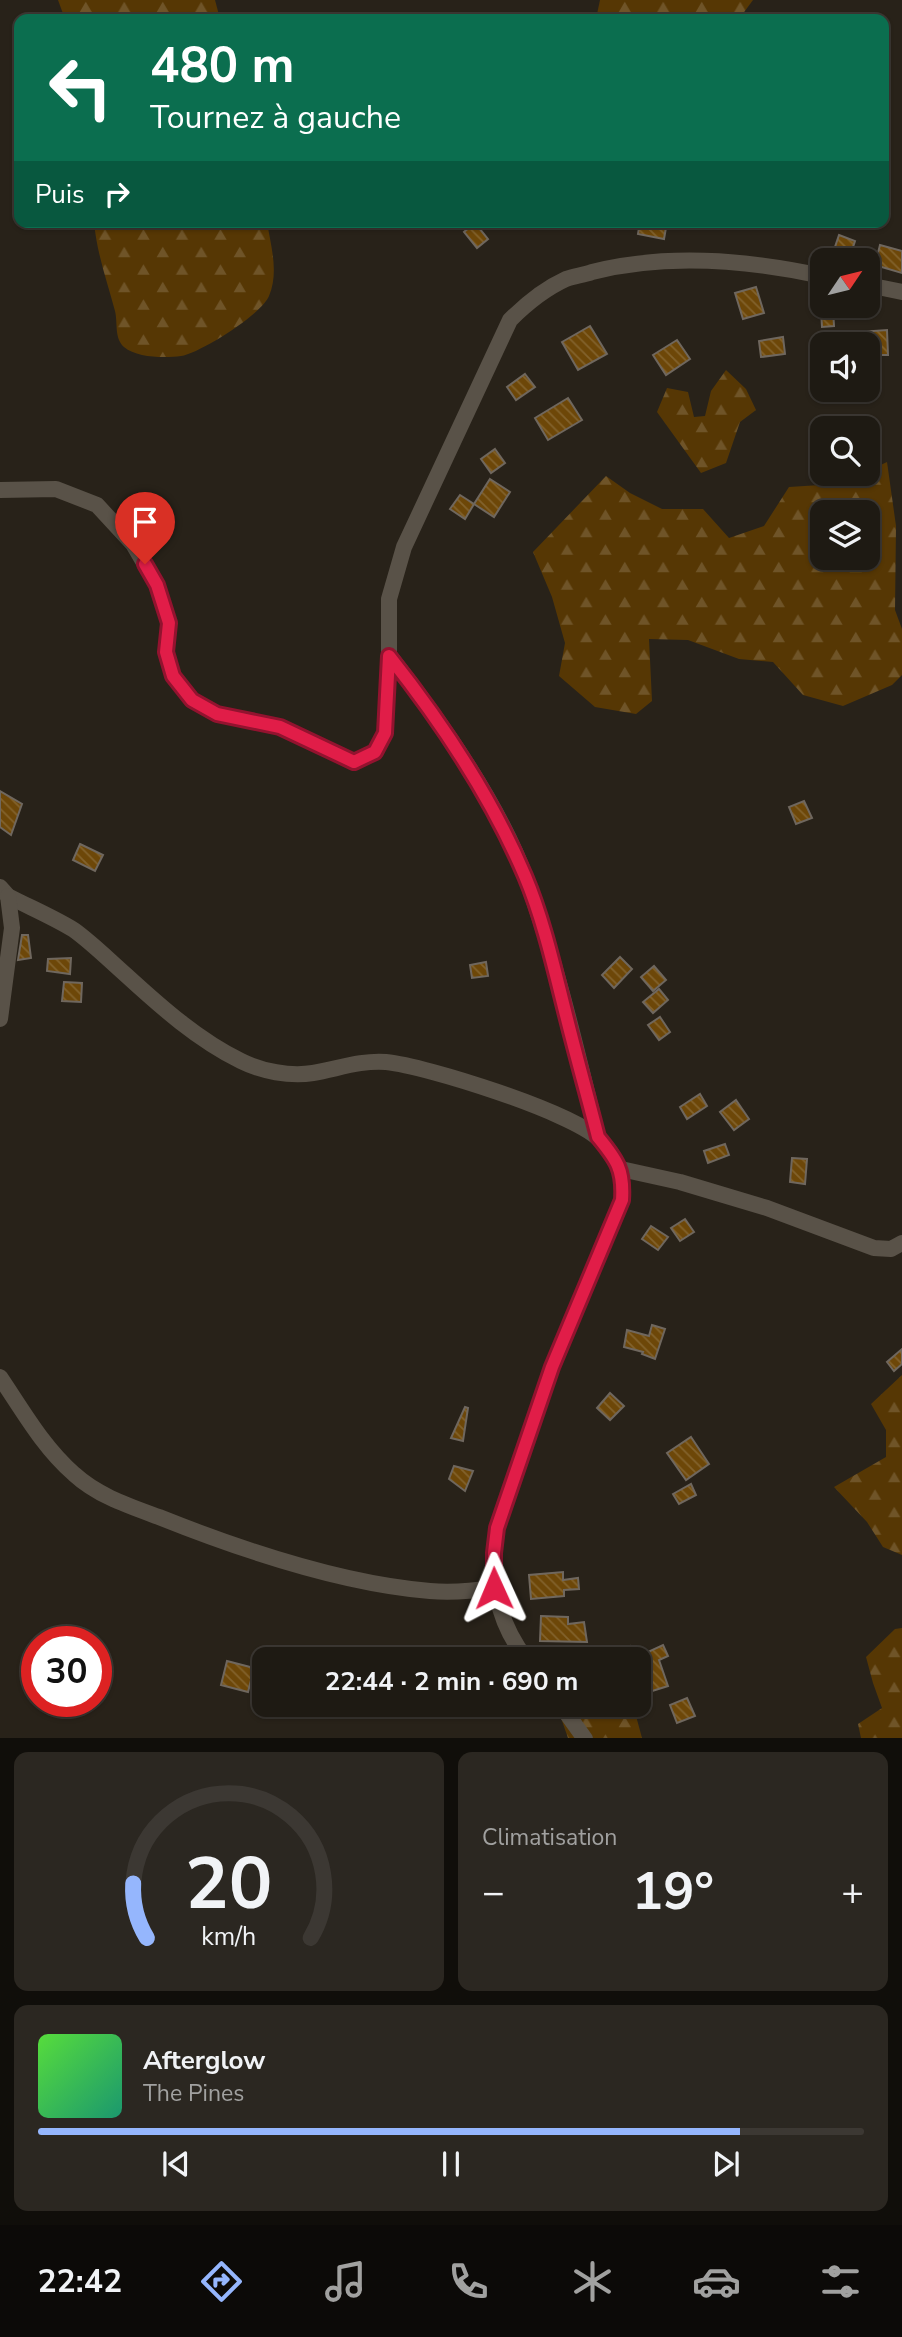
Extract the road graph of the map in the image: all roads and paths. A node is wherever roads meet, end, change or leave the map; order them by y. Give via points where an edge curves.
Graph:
1 (810, 274) edge
2 (880, 287) edge
3 (902, 292) edge
4 (0, 490) edge
5 (389, 656) junction
6 (4, 891) edge
7 (0, 1019) edge
8 (598, 1137) junction
9 (621, 1169) junction
10 (902, 1244) edge
11 (0, 1377) edge
12 (494, 1588) junction
13 (519, 1647) edge
14 (570, 1717) edge
15 (585, 1738) edge

1 - 5 street via 743,262 619,266 566,279 531,300 510,320 404,547 389,599
2 - 3 street
4 - 5 street via 56,489 97,505 133,544 157,585 169,623 166,652 173,676 192,700 217,714 280,727 354,762 375,752 385,733
5 - 8 street via 435,714 503,827 527,880
6 - 7 street via 12,929
6 - 8 street via 74,930 205,1040 242,1062 273,1072 310,1073 350,1064 415,1066 513,1098
8 - 9 street
9 - 10 street via 766,1208 874,1248
9 - 12 street via 622,1200 552,1367 497,1528
11 - 12 street via 48,1448 75,1476 104,1495 199,1533 326,1571 431,1591
12 - 13 street
14 - 15 street

